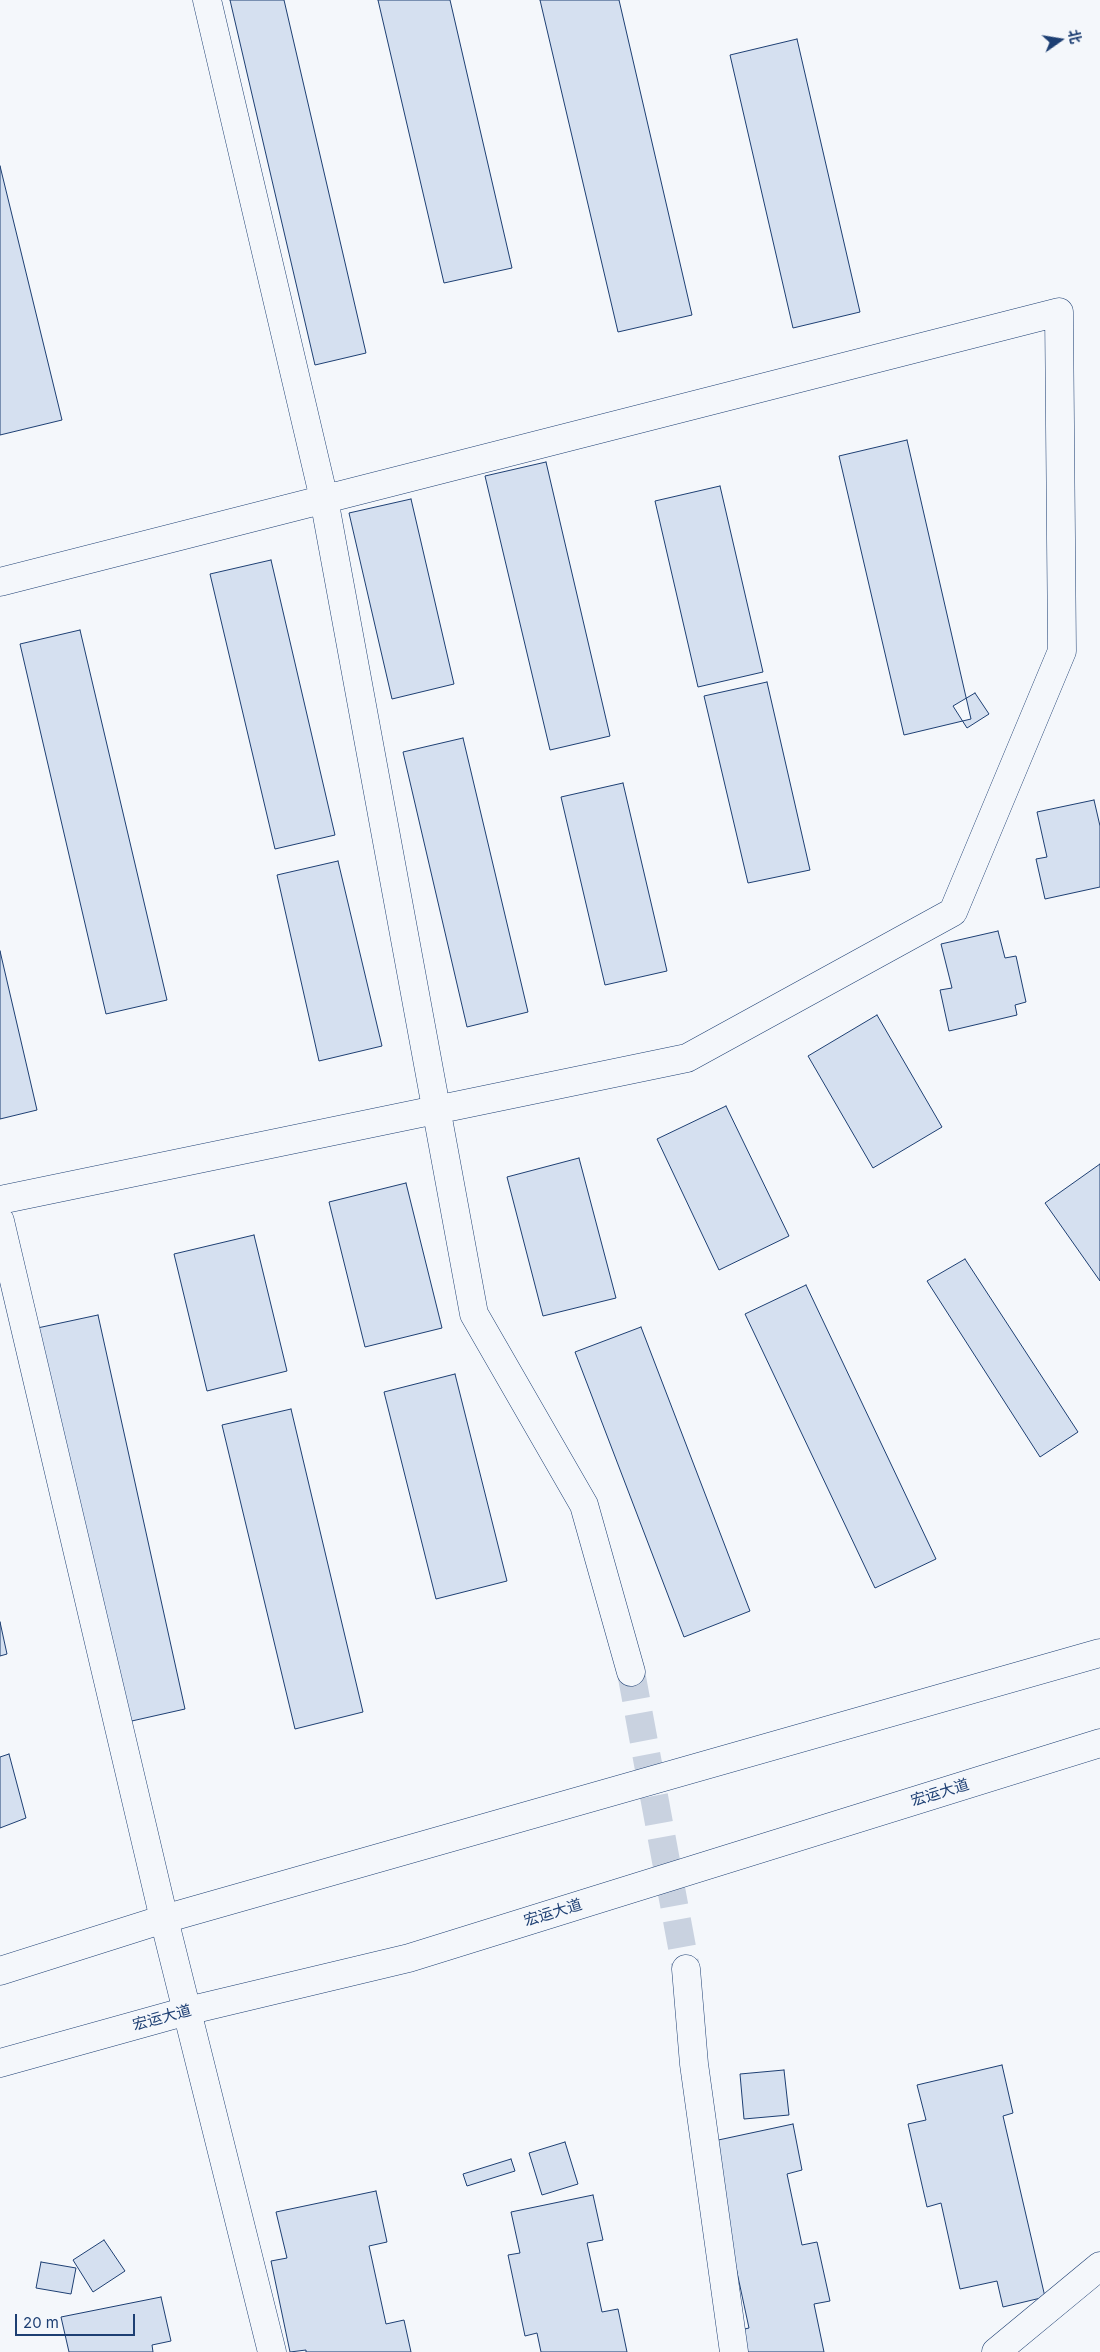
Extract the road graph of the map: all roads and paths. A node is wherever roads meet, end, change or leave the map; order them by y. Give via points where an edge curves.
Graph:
1 (207, 0) edge
2 (324, 499) junction
3 (0, 582) edge
4 (437, 1110) junction
5 (0, 1200) edge
6 (0, 1221) edge
7 (1100, 1653) edge
8 (631, 1672) tunnel mouth
9 (1100, 1743) edge
10 (164, 1919) junction
11 (686, 1969) tunnel mouth
12 (0, 1971) edge
13 (187, 2011) junction
14 (0, 2063) edge
15 (1100, 2266) edge
16 (272, 2352) edge
17 (734, 2352) edge
18 (996, 2352) edge

1 - 2 street
2 - 3 street
2 - 4 street
2 - 4 street via 1059,312 1062,651 953,912 687,1058
4 - 5 street
4 - 8 street via 474,1314 584,1505
6 - 10 street
7 - 10 street
9 - 13 street, 宏运大道 via 409,1958
10 - 12 street
10 - 13 street
11 - 17 street via 694,2064
13 - 14 street, 宏运大道
13 - 16 street
15 - 18 street

